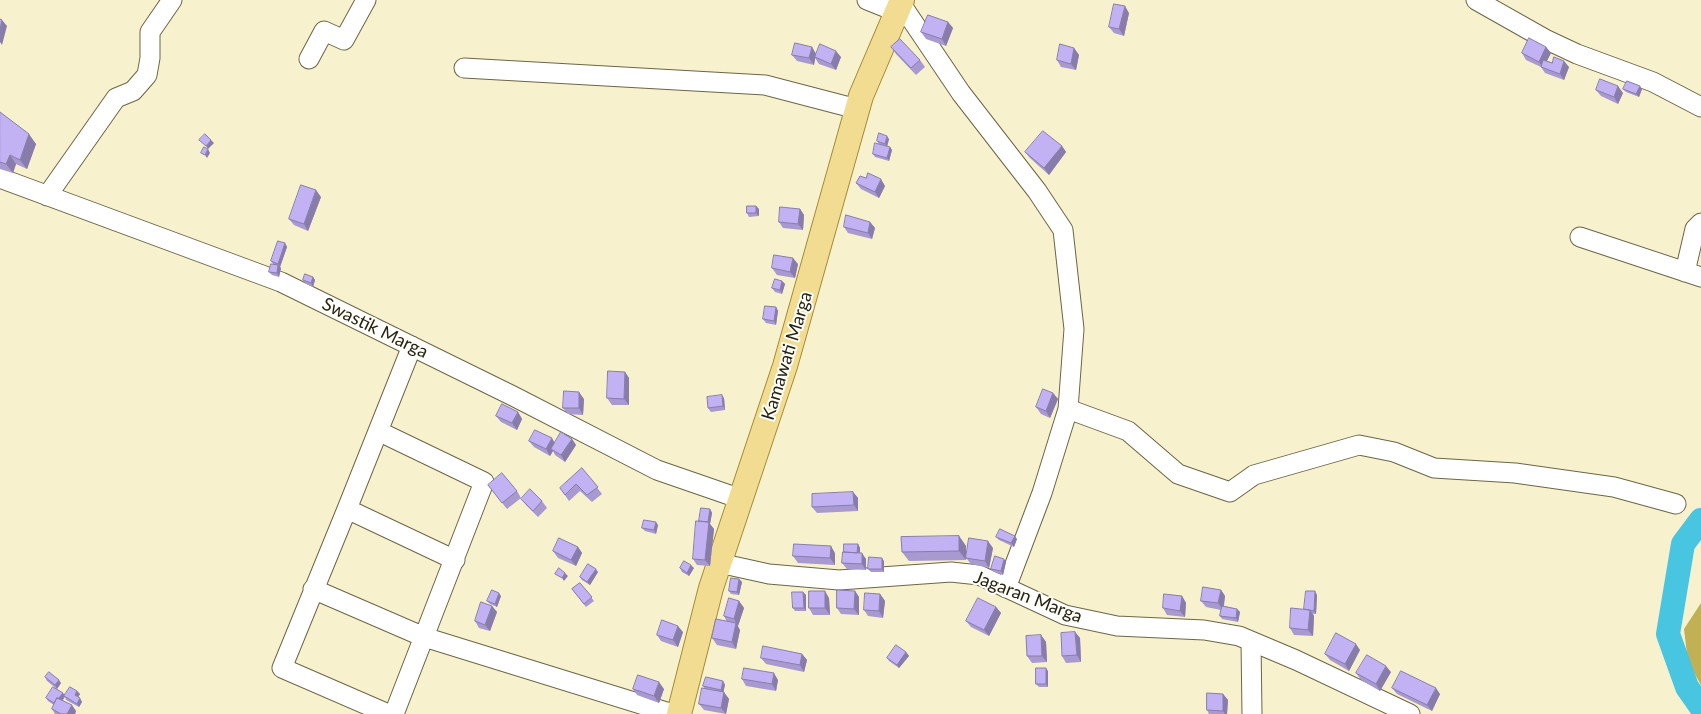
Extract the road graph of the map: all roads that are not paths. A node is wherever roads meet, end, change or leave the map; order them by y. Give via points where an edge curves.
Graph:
1 (172, 0) edge
2 (366, 0) edge
3 (867, 0) edge
4 (1476, 0) edge
5 (900, 5) edge
6 (309, 59) dead end
7 (464, 68) dead end
8 (1701, 107) edge
9 (857, 108) junction
10 (0, 178) edge
11 (47, 196) junction
12 (1701, 223) edge
13 (1580, 237) dead end
14 (1693, 275) edge
15 (412, 346) junction
16 (1068, 409) junction
17 (378, 430) junction
18 (741, 499) junction
19 (1676, 504) dead end
20 (347, 510) junction
21 (455, 560) junction
22 (719, 564) junction
23 (1006, 588) junction
24 (313, 590) junction
25 (424, 637) junction
26 (1252, 641) junction
27 (388, 714) edge
28 (394, 714) edge
29 (673, 714) edge
30 (679, 714) edge
31 (1252, 714) edge
32 (1410, 714) edge

1 - 11 street via 150,32 147,75 133,91 116,98
2 - 6 street via 344,40 324,31
3 - 5 street
4 - 8 street via 1540,37 1653,82
5 - 9 main road, Kamawati Marga
5 - 16 street via 960,93 1037,191 1063,230 1074,329
7 - 9 street via 765,85
9 - 18 main road, Kamawati Marga via 785,366
10 - 11 street, Swastik Marga
11 - 15 street, Swastik Marga via 281,282
12 - 14 street via 1695,228
13 - 14 street
15 - 17 street
15 - 18 street, Swastik Marga via 657,470
16 - 19 street via 1128,431 1178,474 1230,492 1254,475 1359,445 1394,452 1434,468 1515,473 1605,486
16 - 23 street via 1042,493
17 - 20 street
17 - 21 street via 484,482
18 - 22 main road, Kamawati Marga
20 - 21 street
20 - 24 street
21 - 25 street
22 - 23 street, Jagaran Marga via 769,574 838,580 951,572 980,575
22 - 30 main road, Kamawati Marga
23 - 26 street, Jagaran Marga via 1065,615 1117,626 1204,630
24 - 25 street
24 - 27 street via 282,668
25 - 28 street
25 - 29 street
26 - 31 street
26 - 32 street, Jagaran Marga

